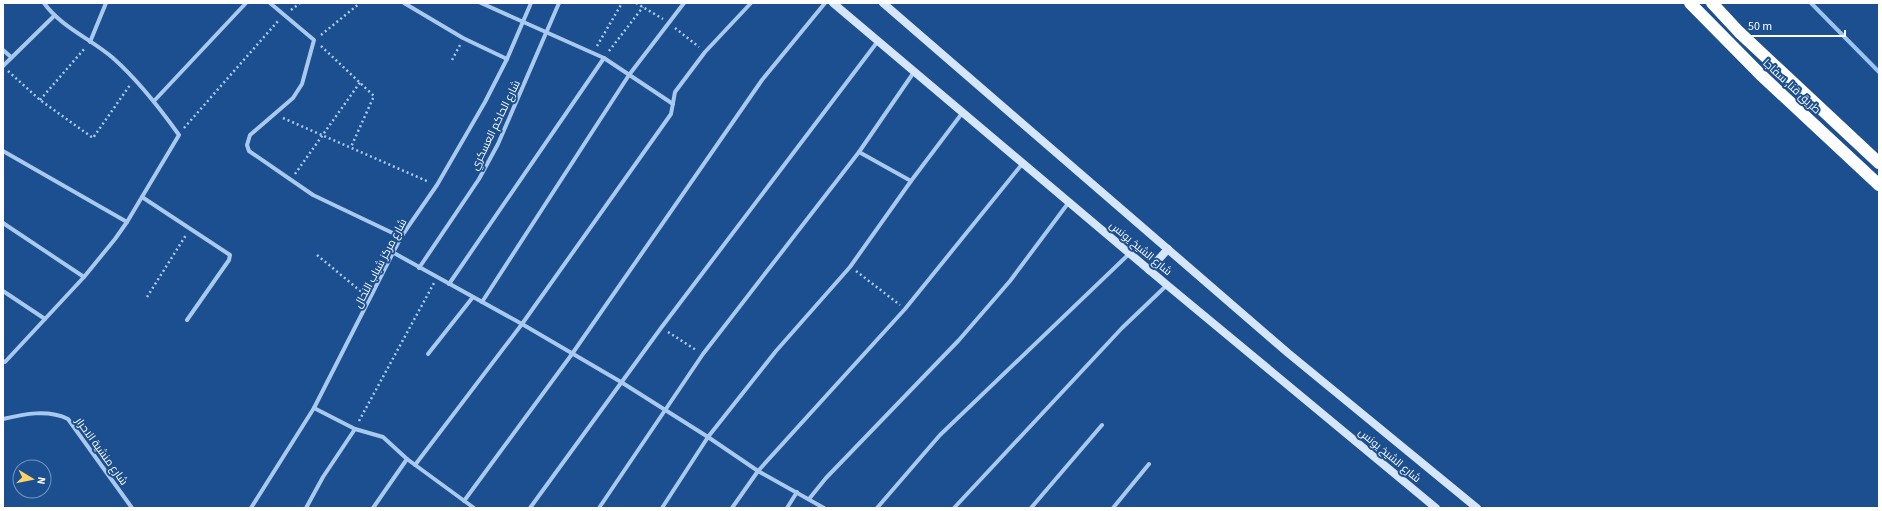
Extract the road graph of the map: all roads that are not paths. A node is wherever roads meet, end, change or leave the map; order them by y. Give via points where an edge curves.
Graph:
1 (44, 3) edge
2 (106, 3) edge
3 (246, 3) edge
4 (270, 3) edge
5 (404, 3) edge
6 (481, 3) edge
7 (531, 3) edge
8 (560, 3) edge
9 (684, 3) edge
10 (751, 3) edge
11 (825, 3) edge
12 (833, 3) edge
13 (883, 3) edge
14 (1690, 3) edge
15 (1712, 3) edge
16 (54, 16) junction
17 (523, 22) junction
18 (546, 32) junction
19 (878, 41) junction
20 (90, 42) junction
21 (3, 50) edge
22 (11, 57) junction
23 (604, 58) junction
24 (508, 59) junction
25 (3, 66) edge
26 (914, 72) junction
27 (629, 75) junction
28 (154, 101) junction
29 (673, 104) junction
30 (963, 112) junction
31 (3, 151) edge
32 (860, 152) junction
33 (1022, 163) junction
34 (1879, 163) edge
35 (911, 181) junction
36 (1879, 185) edge
37 (142, 197) junction
38 (1069, 202) junction
39 (127, 222) junction
40 (3, 223) edge
41 (402, 237) junction
42 (1168, 249) junction
43 (394, 253) junction
44 (1130, 254) junction
45 (419, 268) junction
46 (1149, 270) junction
47 (84, 277) junction
48 (449, 284) junction
49 (1167, 285) junction
50 (3, 291) edge
51 (473, 297) junction
52 (482, 302) junction
53 (45, 319) junction
54 (187, 320) dead end
55 (522, 324) junction
56 (428, 354) dead end
57 (572, 354) junction
58 (4, 362) edge
59 (621, 382) junction
60 (314, 408) junction
61 (666, 410) junction
62 (3, 419) edge
63 (1102, 425) dead end
64 (355, 428) junction
65 (708, 437) junction
66 (407, 459) junction
67 (1149, 464) dead end
68 (415, 465) junction
69 (758, 472) junction
70 (797, 492) junction
71 (810, 499) junction
72 (464, 501) junction
73 (132, 508) edge
74 (251, 508) edge
75 (306, 508) edge
76 (373, 508) edge
77 (474, 508) edge
78 (530, 508) edge
79 (599, 508) edge
80 (662, 508) edge
81 (732, 508) edge
82 (787, 508) edge
83 (824, 508) edge
84 (877, 508) edge
85 (954, 508) edge
86 (1031, 508) edge
87 (1113, 508) edge
88 (1436, 508) edge
89 (1477, 508) edge

1 - 16 street
2 - 20 street
3 - 28 street
4 - 41 street via 314,40 302,84 293,98 250,135 247,145 249,151 313,195
5 - 24 street via 463,38
6 - 17 street
7 - 17 street, شارع مركز شباب النحال
8 - 18 street, شارع الحاكم العسكري
9 - 27 street
10 - 29 street via 705,52 675,92
11 - 57 street via 762,80
12 - 19 street, شارع الشيخ يونس
13 - 42 street, شارع الشيخ يونس
14 - 36 highway, طريق قنا, سفاجا via 1761,75
15 - 34 highway, طريق قنا, سفاجا via 1739,32
16 - 20 street
16 - 22 street
17 - 18 street
17 - 24 street, شارع مركز شباب النحال
18 - 23 street
18 - 45 street, شارع الحاكم العسكري via 498,144 472,190
19 - 26 street, شارع الشيخ يونس
19 - 59 street
20 - 28 street via 112,58
21 - 22 street
22 - 25 street
23 - 27 street
23 - 48 street
24 - 41 street, شارع مركز شباب النحال via 462,144
26 - 30 street, شارع الشيخ يونس
26 - 32 street
27 - 29 street
27 - 52 street
28 - 37 street via 179,134
29 - 55 street via 671,114
30 - 33 street, شارع الشيخ يونس
30 - 35 street
31 - 39 street
32 - 35 street
32 - 61 street via 703,354
33 - 38 street, شارع الشيخ يونس
33 - 69 street via 905,309
35 - 65 street via 850,267 776,351
37 - 39 street
37 - 54 street via 230,255
38 - 44 street, شارع الشيخ يونس
38 - 71 street via 1010,281 958,340 826,478
39 - 47 street
40 - 47 street
41 - 43 street, شارع مركز شباب النحال
42 - 46 street
42 - 89 street, شارع الشيخ يونس via 1288,353
43 - 45 street
43 - 60 street, شارع مركز شباب النحال
44 - 46 street, شارع الشيخ يونس
44 - 84 street via 940,435
45 - 48 street
46 - 49 street, شارع الشيخ يونس
47 - 53 street
48 - 51 street
49 - 85 street via 1122,328
49 - 88 street, شارع الشيخ يونس
50 - 53 street
51 - 52 street
51 - 56 street
52 - 55 street
53 - 58 street
55 - 57 street
55 - 68 street
57 - 59 street
57 - 72 street
59 - 61 street
59 - 78 street
60 - 64 street
60 - 74 street, شارع مركز شباب النحال
61 - 65 street
61 - 79 street
62 - 73 street, شارع منشية الاحرار via 49,413 68,419
63 - 86 street
64 - 66 street via 383,437
64 - 75 street
65 - 69 street
65 - 80 street
66 - 68 street
66 - 76 street
67 - 87 street
68 - 72 street
69 - 70 street
69 - 81 street
70 - 71 street
70 - 82 street
71 - 83 street
72 - 77 street

